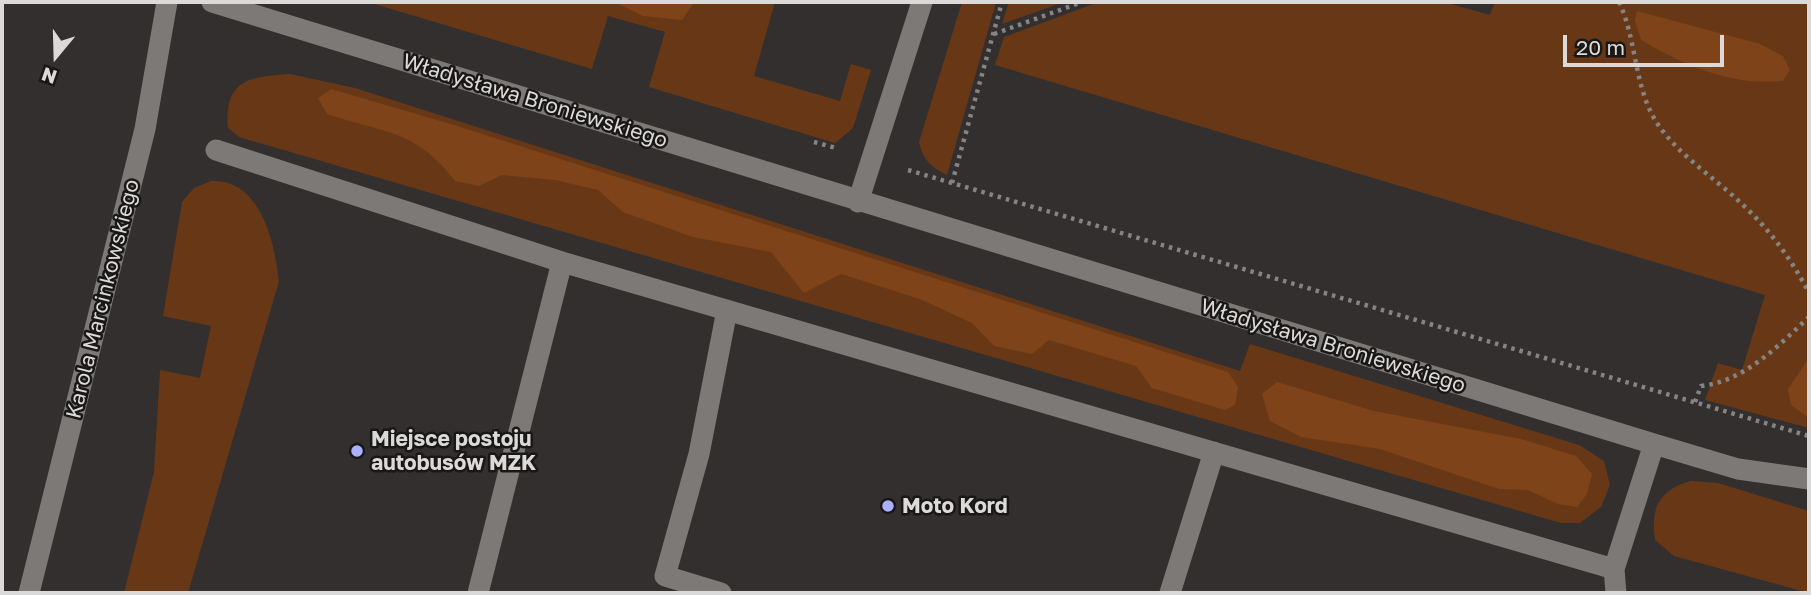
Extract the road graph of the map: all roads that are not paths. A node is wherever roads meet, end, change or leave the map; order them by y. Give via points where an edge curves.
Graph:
1 (167, 2) edge
2 (212, 2) edge
3 (922, 2) edge
4 (216, 150) dead end
5 (858, 202) junction
6 (562, 262) junction
7 (727, 310) junction
8 (1654, 444) junction
9 (1214, 452) junction
10 (1809, 479) edge
11 (1614, 569) junction
12 (29, 593) edge
13 (478, 593) edge
14 (721, 593) edge
15 (1170, 593) edge
16 (1616, 593) edge

1 - 12 street, Karola Marcinkowskiego via 145,129
2 - 5 street, Władysława Broniewskiego
3 - 5 street
4 - 6 street
5 - 8 street, Władysława Broniewskiego
6 - 7 street
6 - 13 street
7 - 9 street
7 - 14 street via 699,454 665,576
8 - 10 street, Władysława Broniewskiego via 1738,469
8 - 11 street
9 - 11 street
9 - 15 street
11 - 16 street

